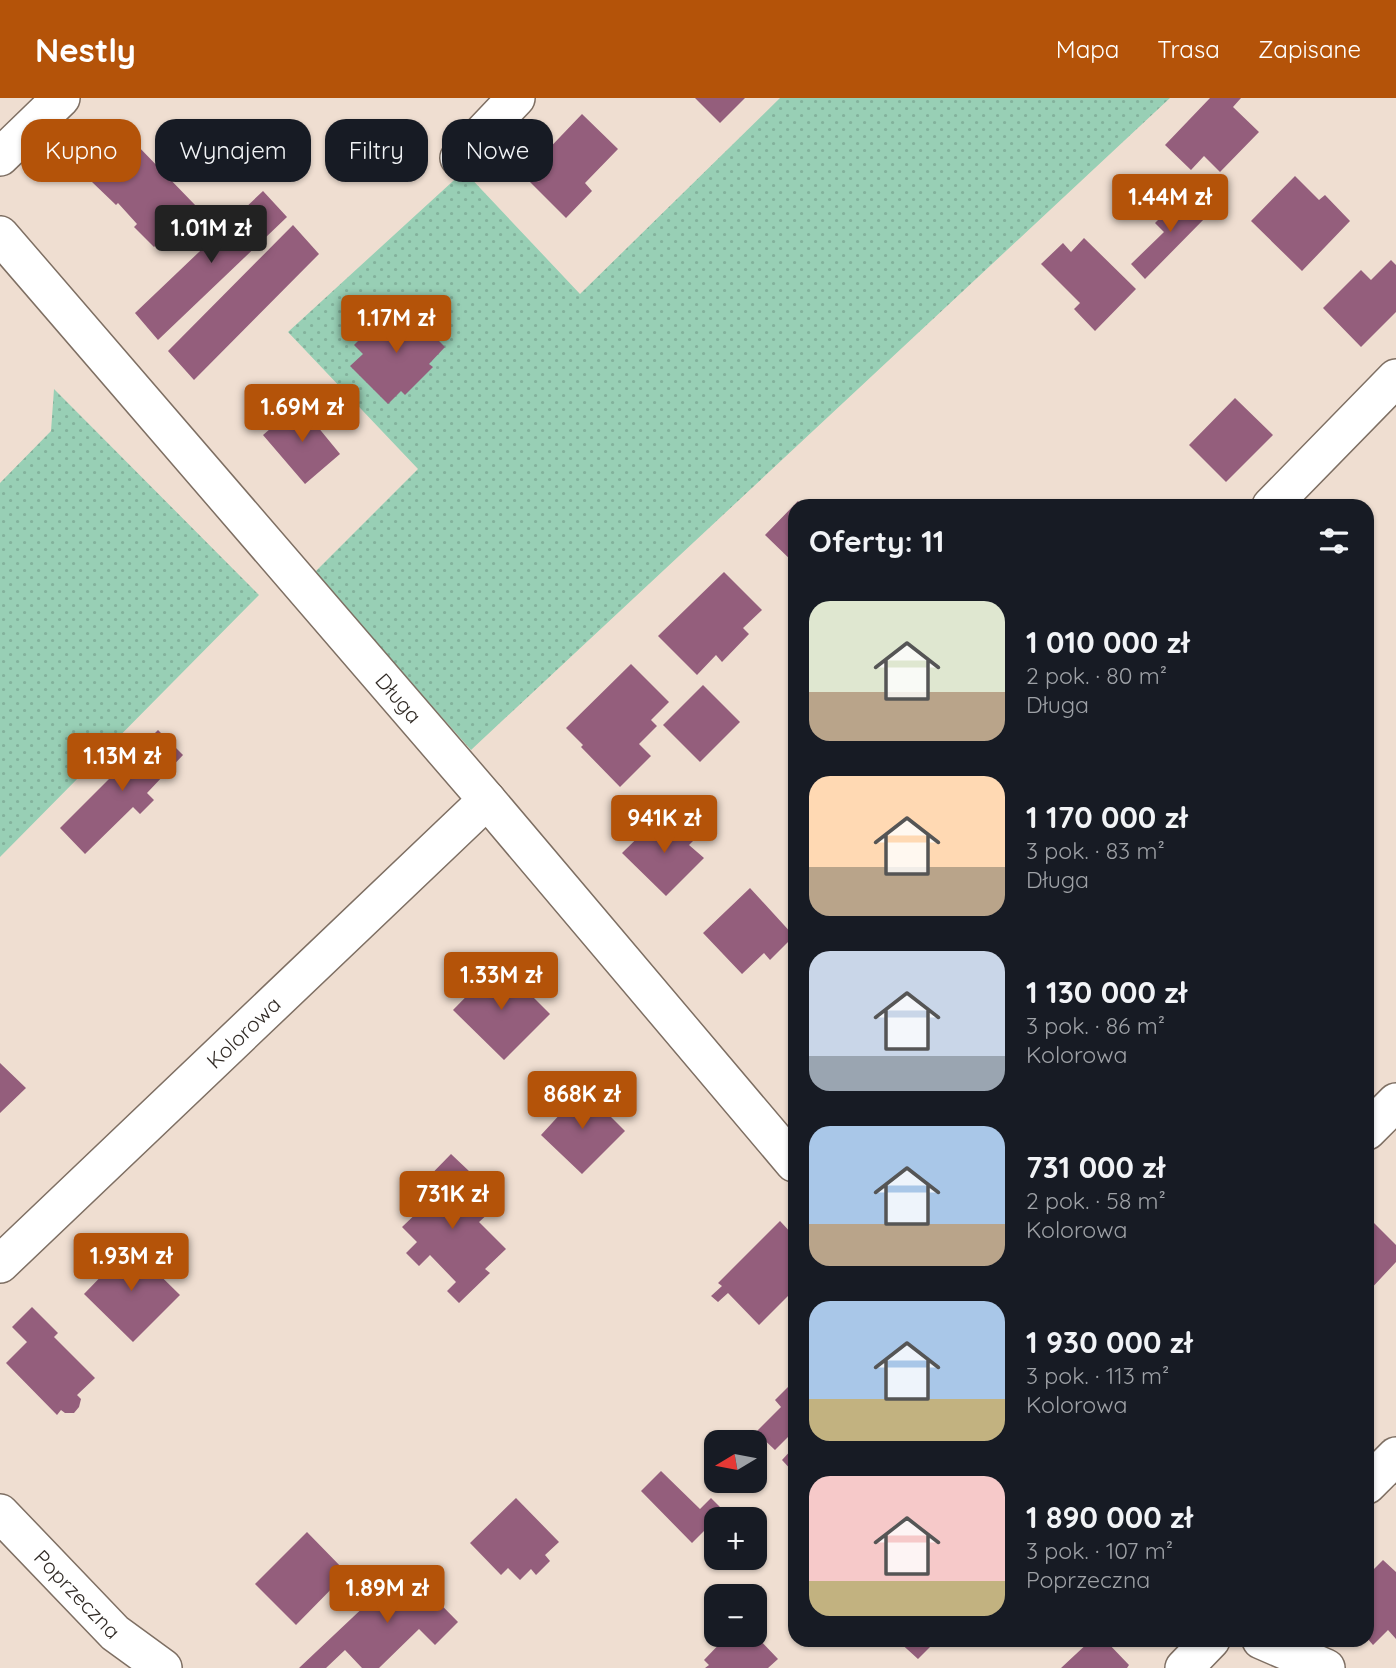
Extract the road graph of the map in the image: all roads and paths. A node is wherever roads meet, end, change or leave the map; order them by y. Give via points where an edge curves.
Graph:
1 (61, 98) edge
2 (516, 98) edge
3 (496, 119) edge
4 (0, 157) edge
5 (0, 235) edge
6 (1396, 378) edge
7 (1278, 499) edge
8 (488, 800) junction
9 (1396, 1102) edge
10 (1374, 1125) edge
11 (788, 1156) edge
12 (0, 1264) edge
13 (1396, 1456) edge
14 (1374, 1478) edge
15 (0, 1513) edge
16 (1204, 1647) edge
17 (1277, 1647) edge
18 (163, 1668) edge
19 (1184, 1668) edge
20 (1326, 1668) edge

1 - 4 street
2 - 3 street
5 - 8 street, Długa
6 - 7 street
8 - 11 street, Długa
8 - 12 street, Kolorowa
9 - 10 street
13 - 14 street
15 - 18 street, Poprzeczna via 115,1633
16 - 19 street
17 - 20 street

